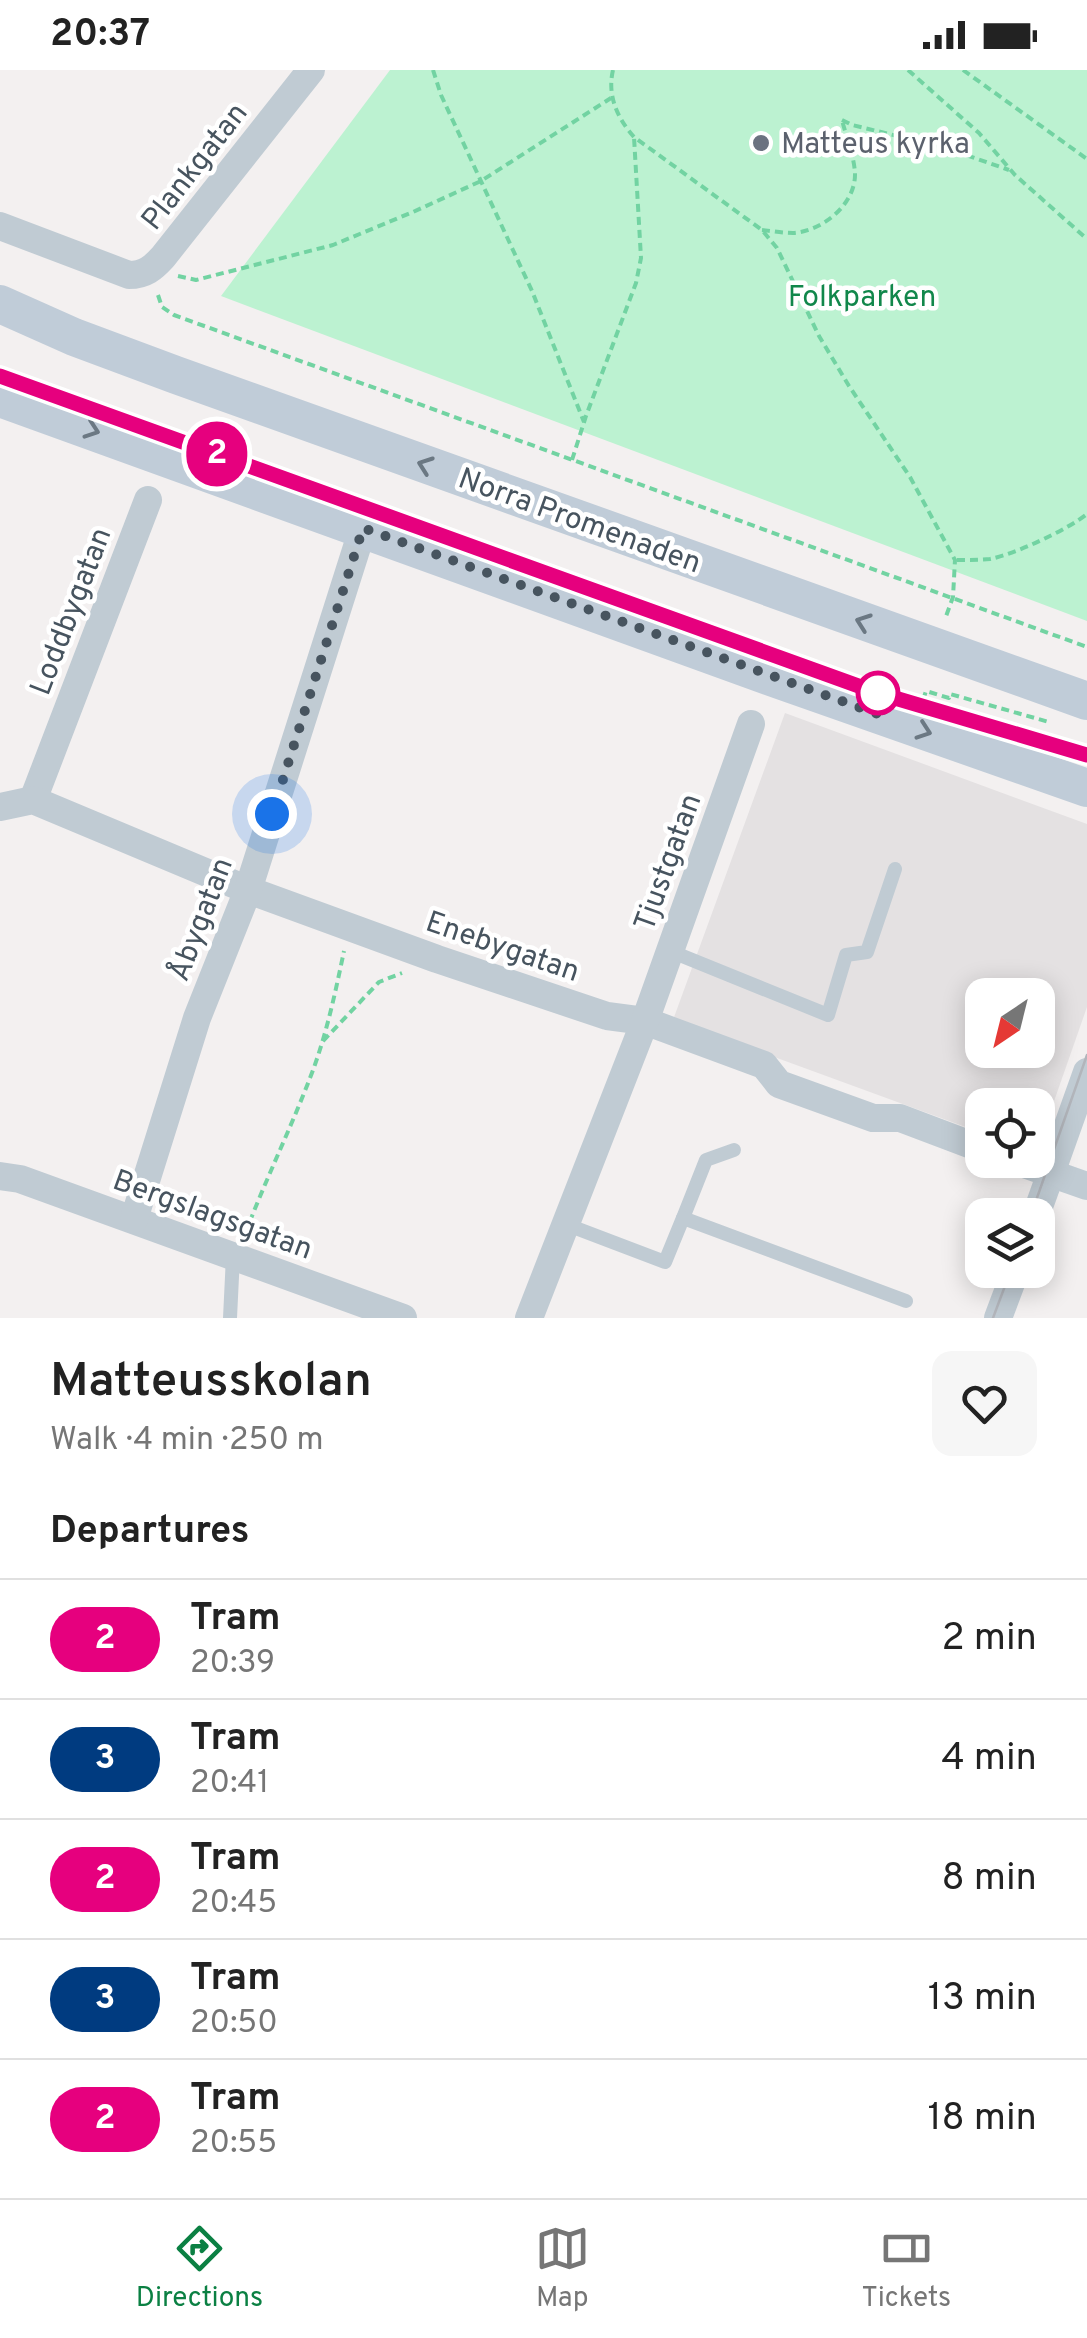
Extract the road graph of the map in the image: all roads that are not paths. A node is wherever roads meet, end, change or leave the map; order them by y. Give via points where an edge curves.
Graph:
1 (312, 70) edge
2 (0, 226) edge
3 (0, 304) edge
4 (0, 318) edge
5 (74, 337) junction
6 (0, 398) edge
7 (148, 500) dead end
8 (363, 528) junction
9 (1074, 713) edge
10 (751, 724) dead end
11 (1087, 788) edge
12 (33, 800) junction
13 (0, 807) edge
14 (895, 870) dead end
15 (248, 890) junction
16 (670, 951) junction
17 (645, 1022) junction
18 (1087, 1072) edge
19 (965, 1142) edge
20 (734, 1150) dead end
21 (1055, 1163) edge
22 (1055, 1175) edge
23 (0, 1176) edge
24 (1087, 1186) edge
25 (683, 1218) junction
26 (134, 1219) junction
27 (566, 1224) junction
28 (234, 1256) junction
29 (1009, 1288) edge
30 (906, 1302) dead end
31 (230, 1318) edge
32 (403, 1318) edge
33 (528, 1318) edge
34 (998, 1318) edge

1 - 2 street, Plankgatan via 148,272 129,274
3 - 5 main road, Norra Promenaden
4 - 5 main road, Norra Promenaden
9 -> 5 main road, Norra Promenaden
6 -> 8 main road
7 - 12 street, Loddbygatan
8 -> 11 main road
8 - 15 street, Åbygatan
10 - 16 street, Tjustgatan
12 - 13 street
12 - 15 street, Enebygatan
14 - 16 lane via 867,952 846,955 828,1015
15 - 17 street, Enebygatan via 607,1016
15 - 26 street, Åbygatan via 197,1018
16 - 17 street, Tjustgatan
17 - 19 street, Enebygatan via 764,1064 779,1084
17 - 27 street, Tjustgatan
18 - 21 street
20 - 25 lane via 706,1160
22 - 24 street
23 - 26 street, Bergslagsgatan
25 - 27 lane via 664,1262
25 - 30 lane
26 - 28 street, Bergslagsgatan
27 - 33 street, Tjustgatan
28 - 31 lane
28 - 32 street, Bergslagsgatan
29 - 34 street

